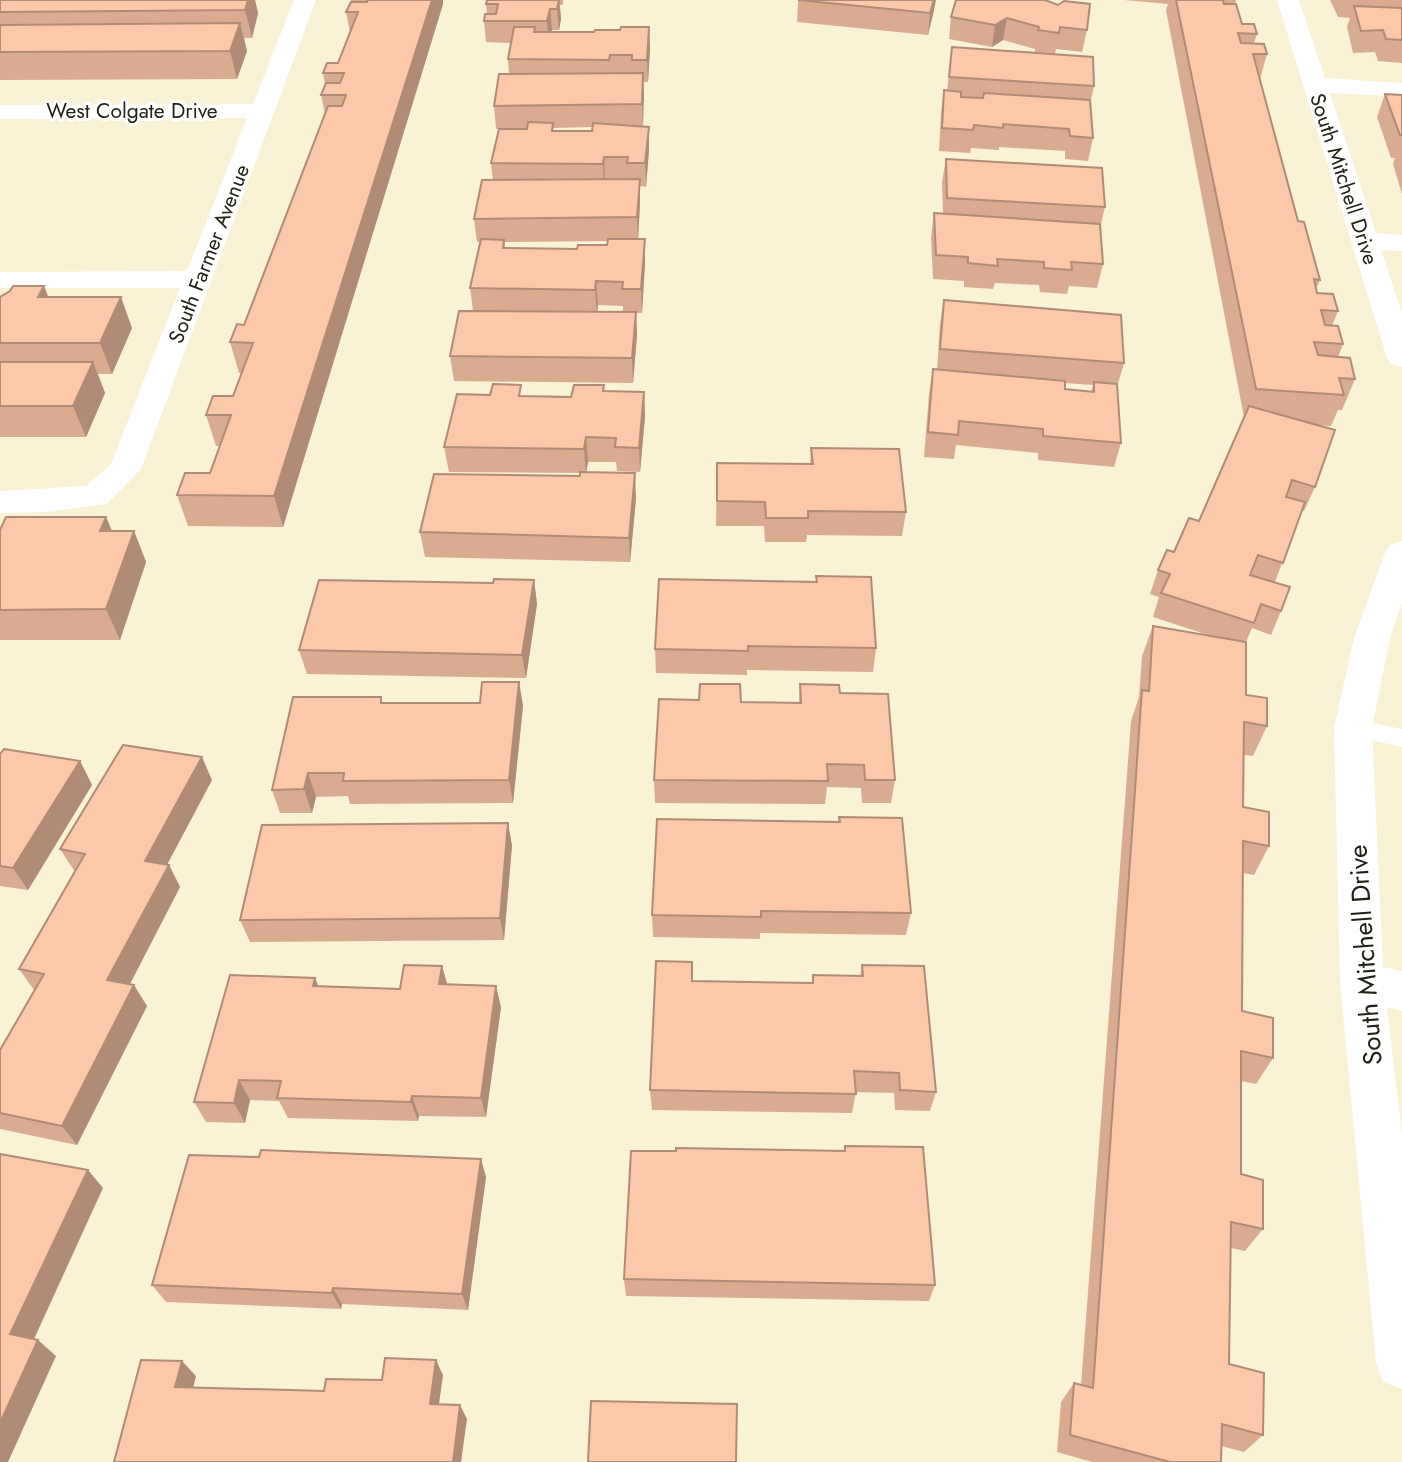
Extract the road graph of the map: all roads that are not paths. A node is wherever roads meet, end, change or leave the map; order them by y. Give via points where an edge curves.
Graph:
1 (305, 0) edge
2 (1288, 0) edge
3 (1314, 85) junction
4 (1402, 90) edge
5 (0, 111) edge
6 (264, 111) junction
7 (1363, 240) junction
8 (1402, 243) edge
9 (200, 279) junction
10 (0, 280) edge
11 (1402, 358) edge
12 (0, 502) edge
13 (1398, 576) edge
14 (1353, 728) junction
15 (1402, 738) edge
16 (1382, 986) edge
17 (1402, 1363) edge

1 - 6 street, South Farmer Avenue
2 - 3 street, South Mitchell Drive
3 - 4 street
3 - 7 street, South Mitchell Drive
5 - 6 street, West Colgate Drive
6 - 9 street, South Farmer Avenue
7 - 8 street
7 - 11 street, South Mitchell Drive
9 - 10 street
9 - 12 street, South Farmer Avenue via 125,468 95,496
13 - 14 street, South Mitchell Drive via 1372,638
14 - 15 lane
14 - 16 street, South Mitchell Drive
16 - 17 street, South Mitchell Drive

